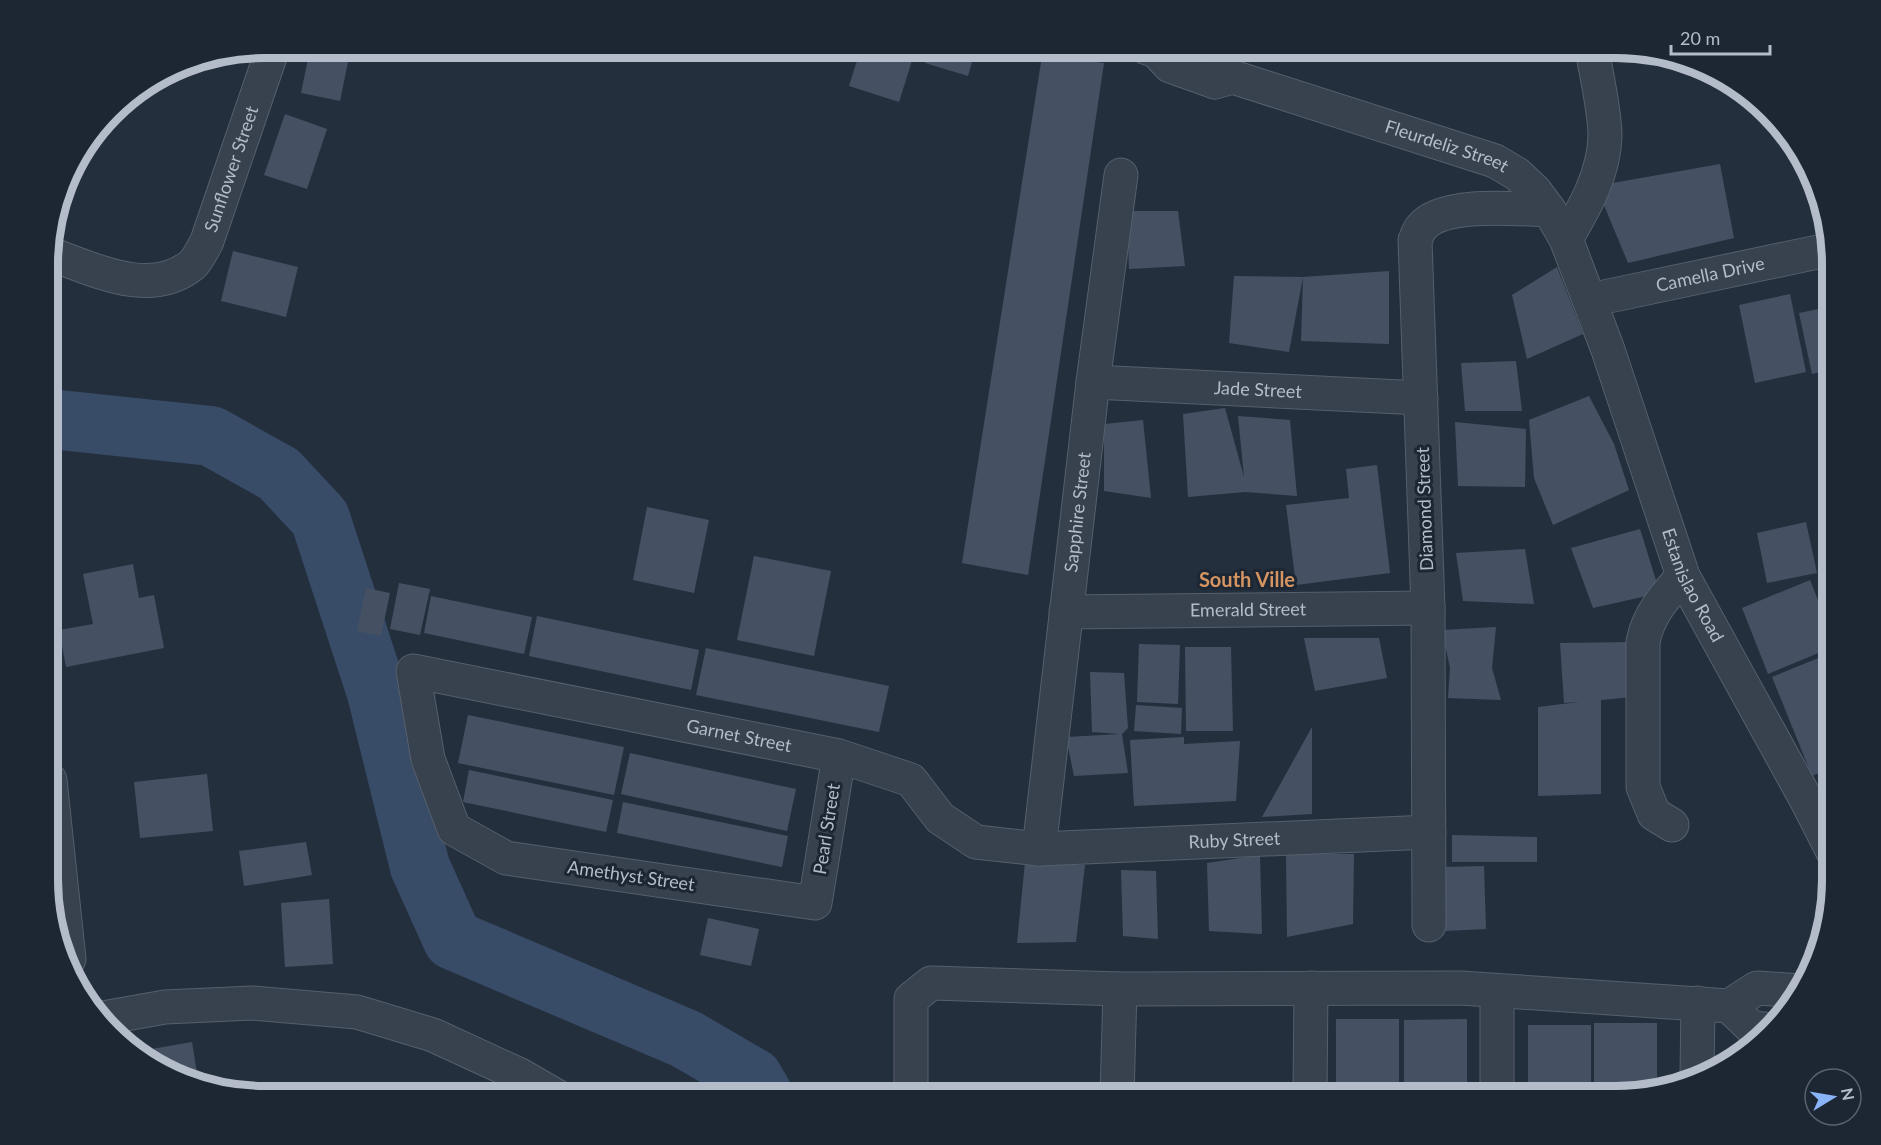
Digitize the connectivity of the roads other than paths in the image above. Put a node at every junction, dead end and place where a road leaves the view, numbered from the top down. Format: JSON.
{"nodes":[{"id":1,"x":1167,"y":58,"type":"edge"},
{"id":2,"x":1594,"y":58,"type":"edge"},
{"id":3,"x":264,"y":59,"type":"edge"},
{"id":4,"x":1223,"y":67,"type":"edge"},
{"id":5,"x":1121,"y":175,"type":"dead end"},
{"id":6,"x":1549,"y":210,"type":"junction"},
{"id":7,"x":1566,"y":239,"type":"junction"},
{"id":8,"x":1822,"y":251,"type":"edge"},
{"id":9,"x":59,"y":257,"type":"edge"},
{"id":10,"x":1590,"y":300,"type":"junction"},
{"id":11,"x":1094,"y":382,"type":"junction"},
{"id":12,"x":1421,"y":398,"type":"junction"},
{"id":13,"x":1683,"y":576,"type":"junction"},
{"id":14,"x":1428,"y":608,"type":"junction"},
{"id":15,"x":1066,"y":612,"type":"junction"},
{"id":16,"x":838,"y":756,"type":"junction"},
{"id":17,"x":1672,"y":825,"type":"dead end"},
{"id":18,"x":454,"y":829,"type":"joint"},
{"id":19,"x":1822,"y":830,"type":"edge"},
{"id":20,"x":1429,"y":832,"type":"junction"},
{"id":21,"x":1039,"y":849,"type":"junction"},
{"id":22,"x":58,"y":855,"type":"edge"},
{"id":23,"x":815,"y":903,"type":"joint"},
{"id":24,"x":1429,"y":925,"type":"dead end"},
{"id":25,"x":67,"y":939,"type":"edge"},
{"id":26,"x":1311,"y":988,"type":"junction"},
{"id":27,"x":1120,"y":989,"type":"junction"},
{"id":28,"x":1497,"y":991,"type":"junction"},
{"id":29,"x":1791,"y":991,"type":"edge"},
{"id":30,"x":1713,"y":1005,"type":"junction"},
{"id":31,"x":111,"y":1017,"type":"edge"},
{"id":32,"x":1758,"y":1029,"type":"edge"},
{"id":33,"x":1699,"y":1069,"type":"edge"},
{"id":34,"x":539,"y":1086,"type":"edge"},
{"id":35,"x":911,"y":1086,"type":"edge"},
{"id":36,"x":1118,"y":1086,"type":"edge"},
{"id":37,"x":1310,"y":1086,"type":"edge"},
{"id":38,"x":1497,"y":1086,"type":"edge"}],
"edges":[{"from":1,"to":4,"type":"street","name":"Fleurdeliz Street"},
{"from":2,"to":7,"type":"street"},
{"from":3,"to":9,"type":"street","name":"Sunflower Street"},
{"from":4,"to":6,"type":"street","name":"Fleurdeliz Street"},
{"from":5,"to":11,"type":"street","name":"Sapphire Street"},
{"from":6,"to":7,"type":"street","name":"Fleurdeliz Street"},
{"from":6,"to":12,"type":"street","name":"Diamond Street"},
{"from":7,"to":10,"type":"street","name":"Fleurdeliz Street"},
{"from":8,"to":10,"type":"street","name":"Camella Drive"},
{"from":10,"to":13,"type":"street","name":"Estanislao Road"},
{"from":11,"to":12,"type":"street","name":"Jade Street"},
{"from":11,"to":15,"type":"street","name":"Sapphire Street"},
{"from":12,"to":14,"type":"street","name":"Diamond Street"},
{"from":13,"to":17,"type":"street"},
{"from":13,"to":19,"type":"street","name":"Estanislao Road"},
{"from":14,"to":15,"type":"street","name":"Emerald Street"},
{"from":14,"to":20,"type":"street","name":"Diamond Street"},
{"from":15,"to":21,"type":"street","name":"Sapphire Street"},
{"from":16,"to":18,"type":"street","name":"Garnet Street"},
{"from":16,"to":21,"type":"street","name":"Garnet Street"},
{"from":16,"to":23,"type":"street","name":"Pearl Street"},
{"from":18,"to":23,"type":"street","name":"Amethyst Street"},
{"from":20,"to":21,"type":"street","name":"Ruby Street"},
{"from":20,"to":24,"type":"street","name":"Diamond Street"},
{"from":22,"to":25,"type":"street"},
{"from":26,"to":27,"type":"street"},
{"from":26,"to":28,"type":"street"},
{"from":26,"to":37,"type":"street"},
{"from":27,"to":35,"type":"street"},
{"from":27,"to":36,"type":"street"},
{"from":28,"to":30,"type":"street"},
{"from":28,"to":38,"type":"street"},
{"from":29,"to":30,"type":"street"},
{"from":30,"to":32,"type":"street"},
{"from":30,"to":33,"type":"street"},
{"from":31,"to":34,"type":"street"}]}
